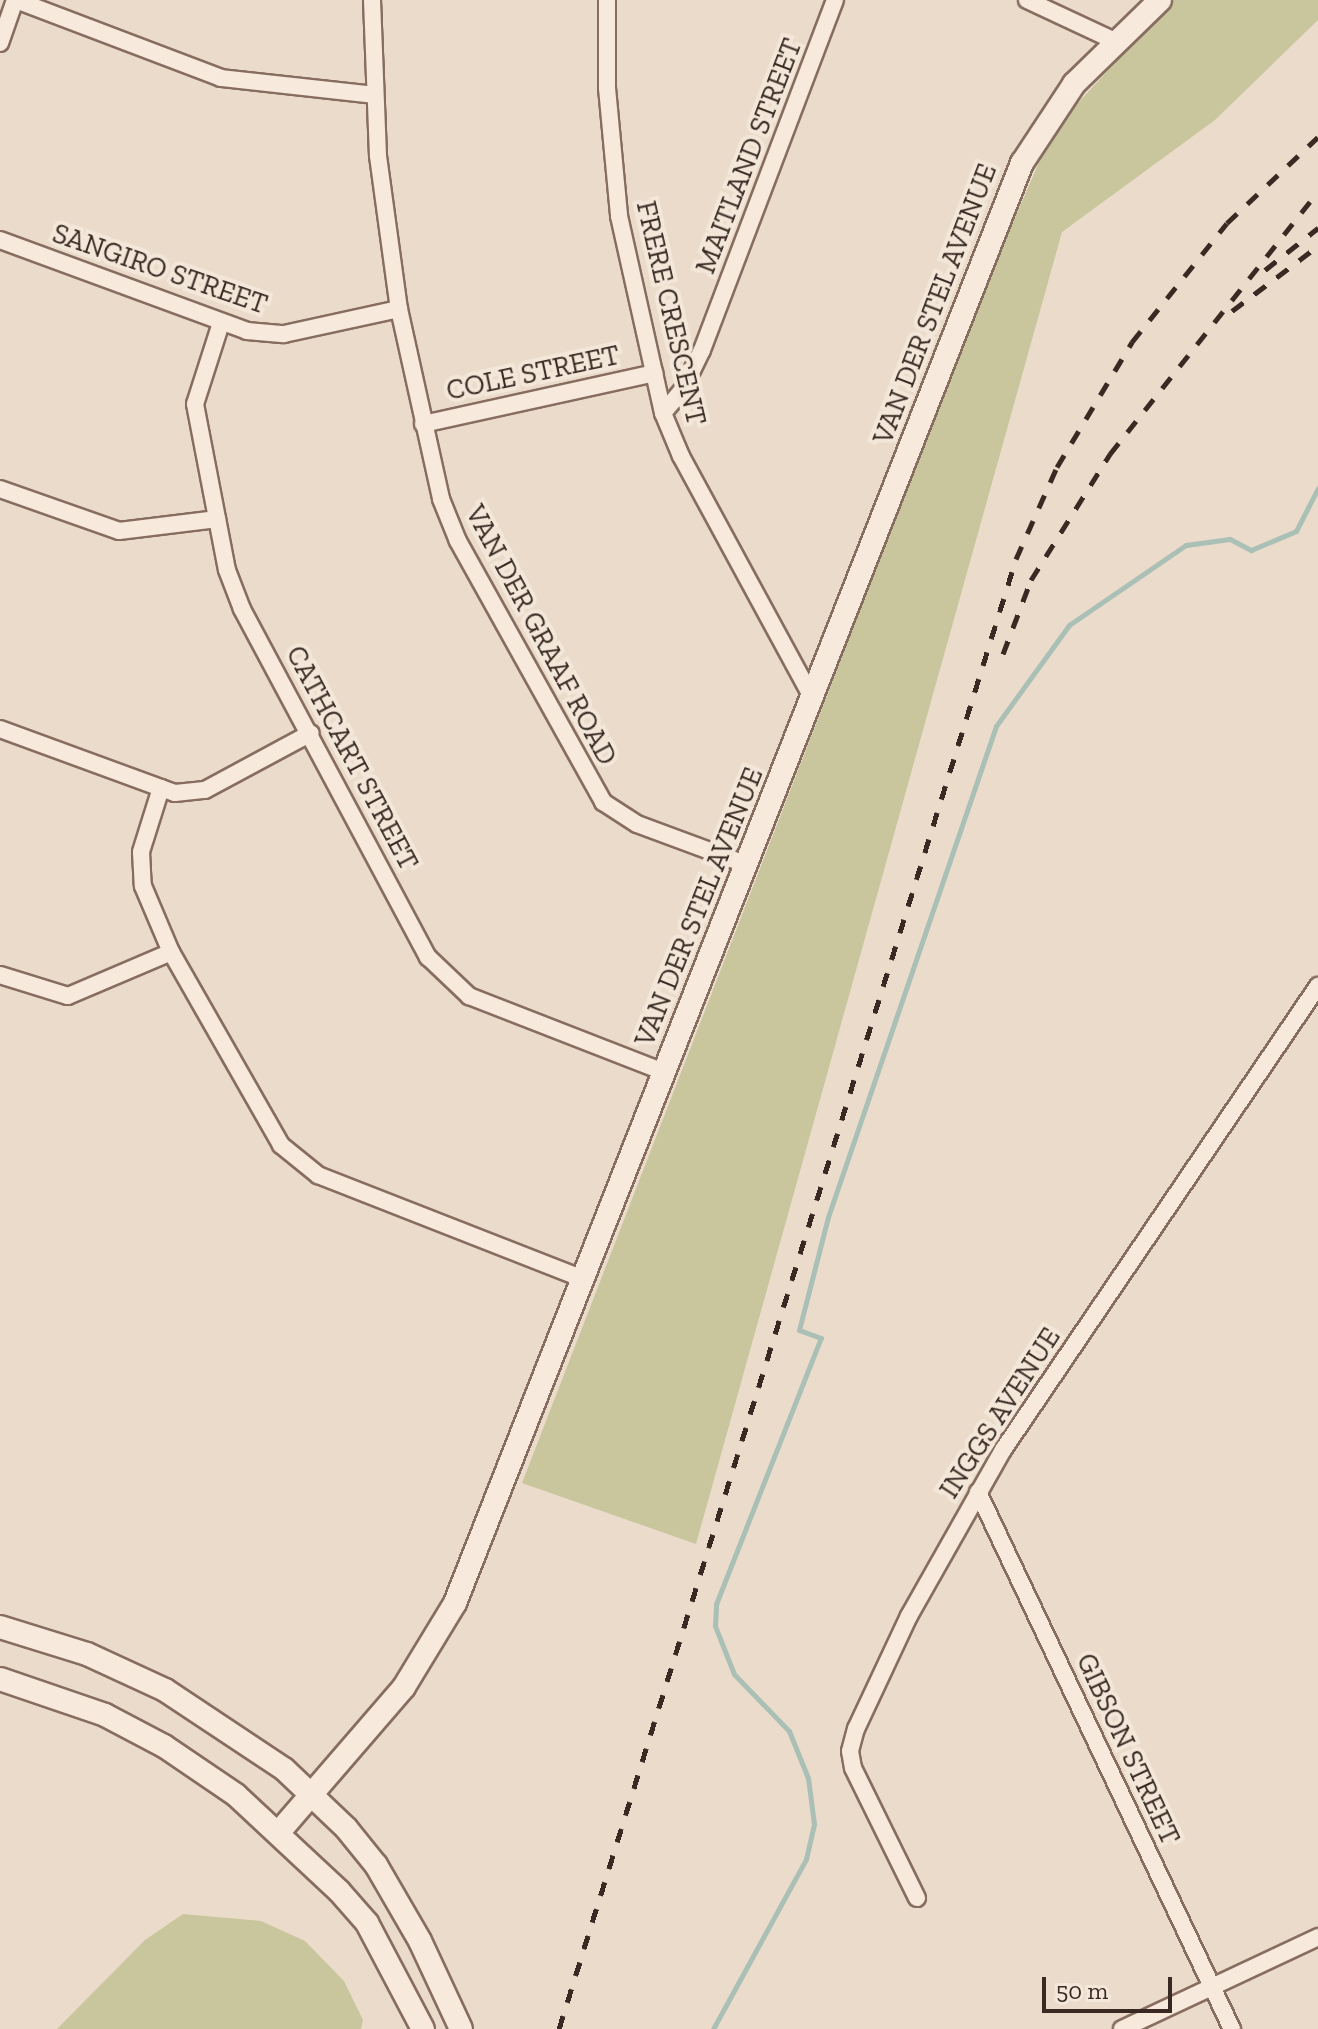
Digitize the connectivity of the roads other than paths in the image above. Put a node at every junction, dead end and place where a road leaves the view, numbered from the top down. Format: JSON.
{"nodes":[{"id":1,"x":15,"y":0,"type":"edge"},
{"id":2,"x":372,"y":0,"type":"edge"},
{"id":3,"x":607,"y":0,"type":"edge"},
{"id":4,"x":835,"y":0,"type":"edge"},
{"id":5,"x":1027,"y":0,"type":"edge"},
{"id":6,"x":1160,"y":0,"type":"edge"},
{"id":7,"x":1117,"y":42,"type":"junction"},
{"id":8,"x":0,"y":43,"type":"edge"},
{"id":9,"x":374,"y":95,"type":"junction"},
{"id":10,"x":0,"y":240,"type":"edge"},
{"id":11,"x":399,"y":309,"type":"junction"},
{"id":12,"x":221,"y":323,"type":"junction"},
{"id":13,"x":654,"y":373,"type":"junction"},
{"id":14,"x":663,"y":413,"type":"junction"},
{"id":15,"x":423,"y":424,"type":"junction"},
{"id":16,"x":0,"y":489,"type":"edge"},
{"id":17,"x":217,"y":519,"type":"junction"},
{"id":18,"x":813,"y":699,"type":"junction"},
{"id":19,"x":0,"y":729,"type":"edge"},
{"id":20,"x":311,"y":733,"type":"junction"},
{"id":21,"x":161,"y":788,"type":"junction"},
{"id":22,"x":748,"y":865,"type":"junction"},
{"id":23,"x":171,"y":952,"type":"junction"},
{"id":24,"x":0,"y":975,"type":"edge"},
{"id":25,"x":1316,"y":995,"type":"edge"},
{"id":26,"x":666,"y":1073,"type":"junction"},
{"id":27,"x":584,"y":1279,"type":"junction"},
{"id":28,"x":978,"y":1492,"type":"junction"},
{"id":29,"x":0,"y":1627,"type":"edge"},
{"id":30,"x":0,"y":1679,"type":"edge"},
{"id":31,"x":313,"y":1795,"type":"junction"},
{"id":32,"x":279,"y":1832,"type":"junction"},
{"id":33,"x":917,"y":1898,"type":"dead end"},
{"id":34,"x":1318,"y":1937,"type":"edge"},
{"id":35,"x":1212,"y":1987,"type":"junction"},
{"id":36,"x":423,"y":2029,"type":"edge"},
{"id":37,"x":461,"y":2029,"type":"edge"},
{"id":38,"x":1122,"y":2029,"type":"edge"},
{"id":39,"x":1232,"y":2029,"type":"edge"}],
"edges":[{"from":1,"to":8,"type":"street"},
{"from":1,"to":9,"type":"street"},
{"from":2,"to":9,"type":"street","name":"VAN DER GRAAF ROAD"},
{"from":3,"to":13,"type":"street","name":"FRERE CRESCENT"},
{"from":4,"to":14,"type":"street","name":"MAITLAND STREET"},
{"from":5,"to":7,"type":"street"},
{"from":6,"to":7,"type":"street","name":"VAN DER STEL AVENUE"},
{"from":7,"to":18,"type":"street","name":"VAN DER STEL AVENUE"},
{"from":9,"to":11,"type":"street","name":"VAN DER GRAAF ROAD"},
{"from":10,"to":12,"type":"street","name":"SANGIRO STREET"},
{"from":11,"to":12,"type":"street","name":"SANGIRO STREET"},
{"from":11,"to":15,"type":"street","name":"VAN DER GRAAF ROAD"},
{"from":12,"to":17,"type":"street","name":"CATHCART STREET"},
{"from":13,"to":14,"type":"street","name":"FRERE CRESCENT"},
{"from":13,"to":15,"type":"street","name":"COLE STREET"},
{"from":14,"to":18,"type":"street","name":"FRERE CRESCENT"},
{"from":15,"to":22,"type":"street","name":"VAN DER GRAAF ROAD"},
{"from":16,"to":17,"type":"street"},
{"from":17,"to":20,"type":"street","name":"CATHCART STREET"},
{"from":18,"to":22,"type":"street","name":"VAN DER STEL AVENUE"},
{"from":19,"to":21,"type":"street"},
{"from":20,"to":21,"type":"street"},
{"from":20,"to":26,"type":"street","name":"CATHCART STREET"},
{"from":21,"to":23,"type":"street"},
{"from":22,"to":26,"type":"street","name":"VAN DER STEL AVENUE"},
{"from":23,"to":24,"type":"street"},
{"from":23,"to":27,"type":"street"},
{"from":25,"to":28,"type":"street","name":"INGGS AVENUE"},
{"from":26,"to":27,"type":"street","name":"VAN DER STEL AVENUE"},
{"from":27,"to":31,"type":"street","name":"VAN DER STEL AVENUE"},
{"from":28,"to":33,"type":"street","name":"INGGS AVENUE"},
{"from":28,"to":35,"type":"street","name":"GIBSON STREET"},
{"from":29,"to":31,"type":"street"},
{"from":30,"to":32,"type":"street"},
{"from":31,"to":32,"type":"street","name":"VAN DER STEL AVENUE"},
{"from":31,"to":37,"type":"street"},
{"from":32,"to":36,"type":"street"},
{"from":34,"to":35,"type":"street"},
{"from":35,"to":38,"type":"street"},
{"from":35,"to":39,"type":"street","name":"GIBSON STREET"}]}
